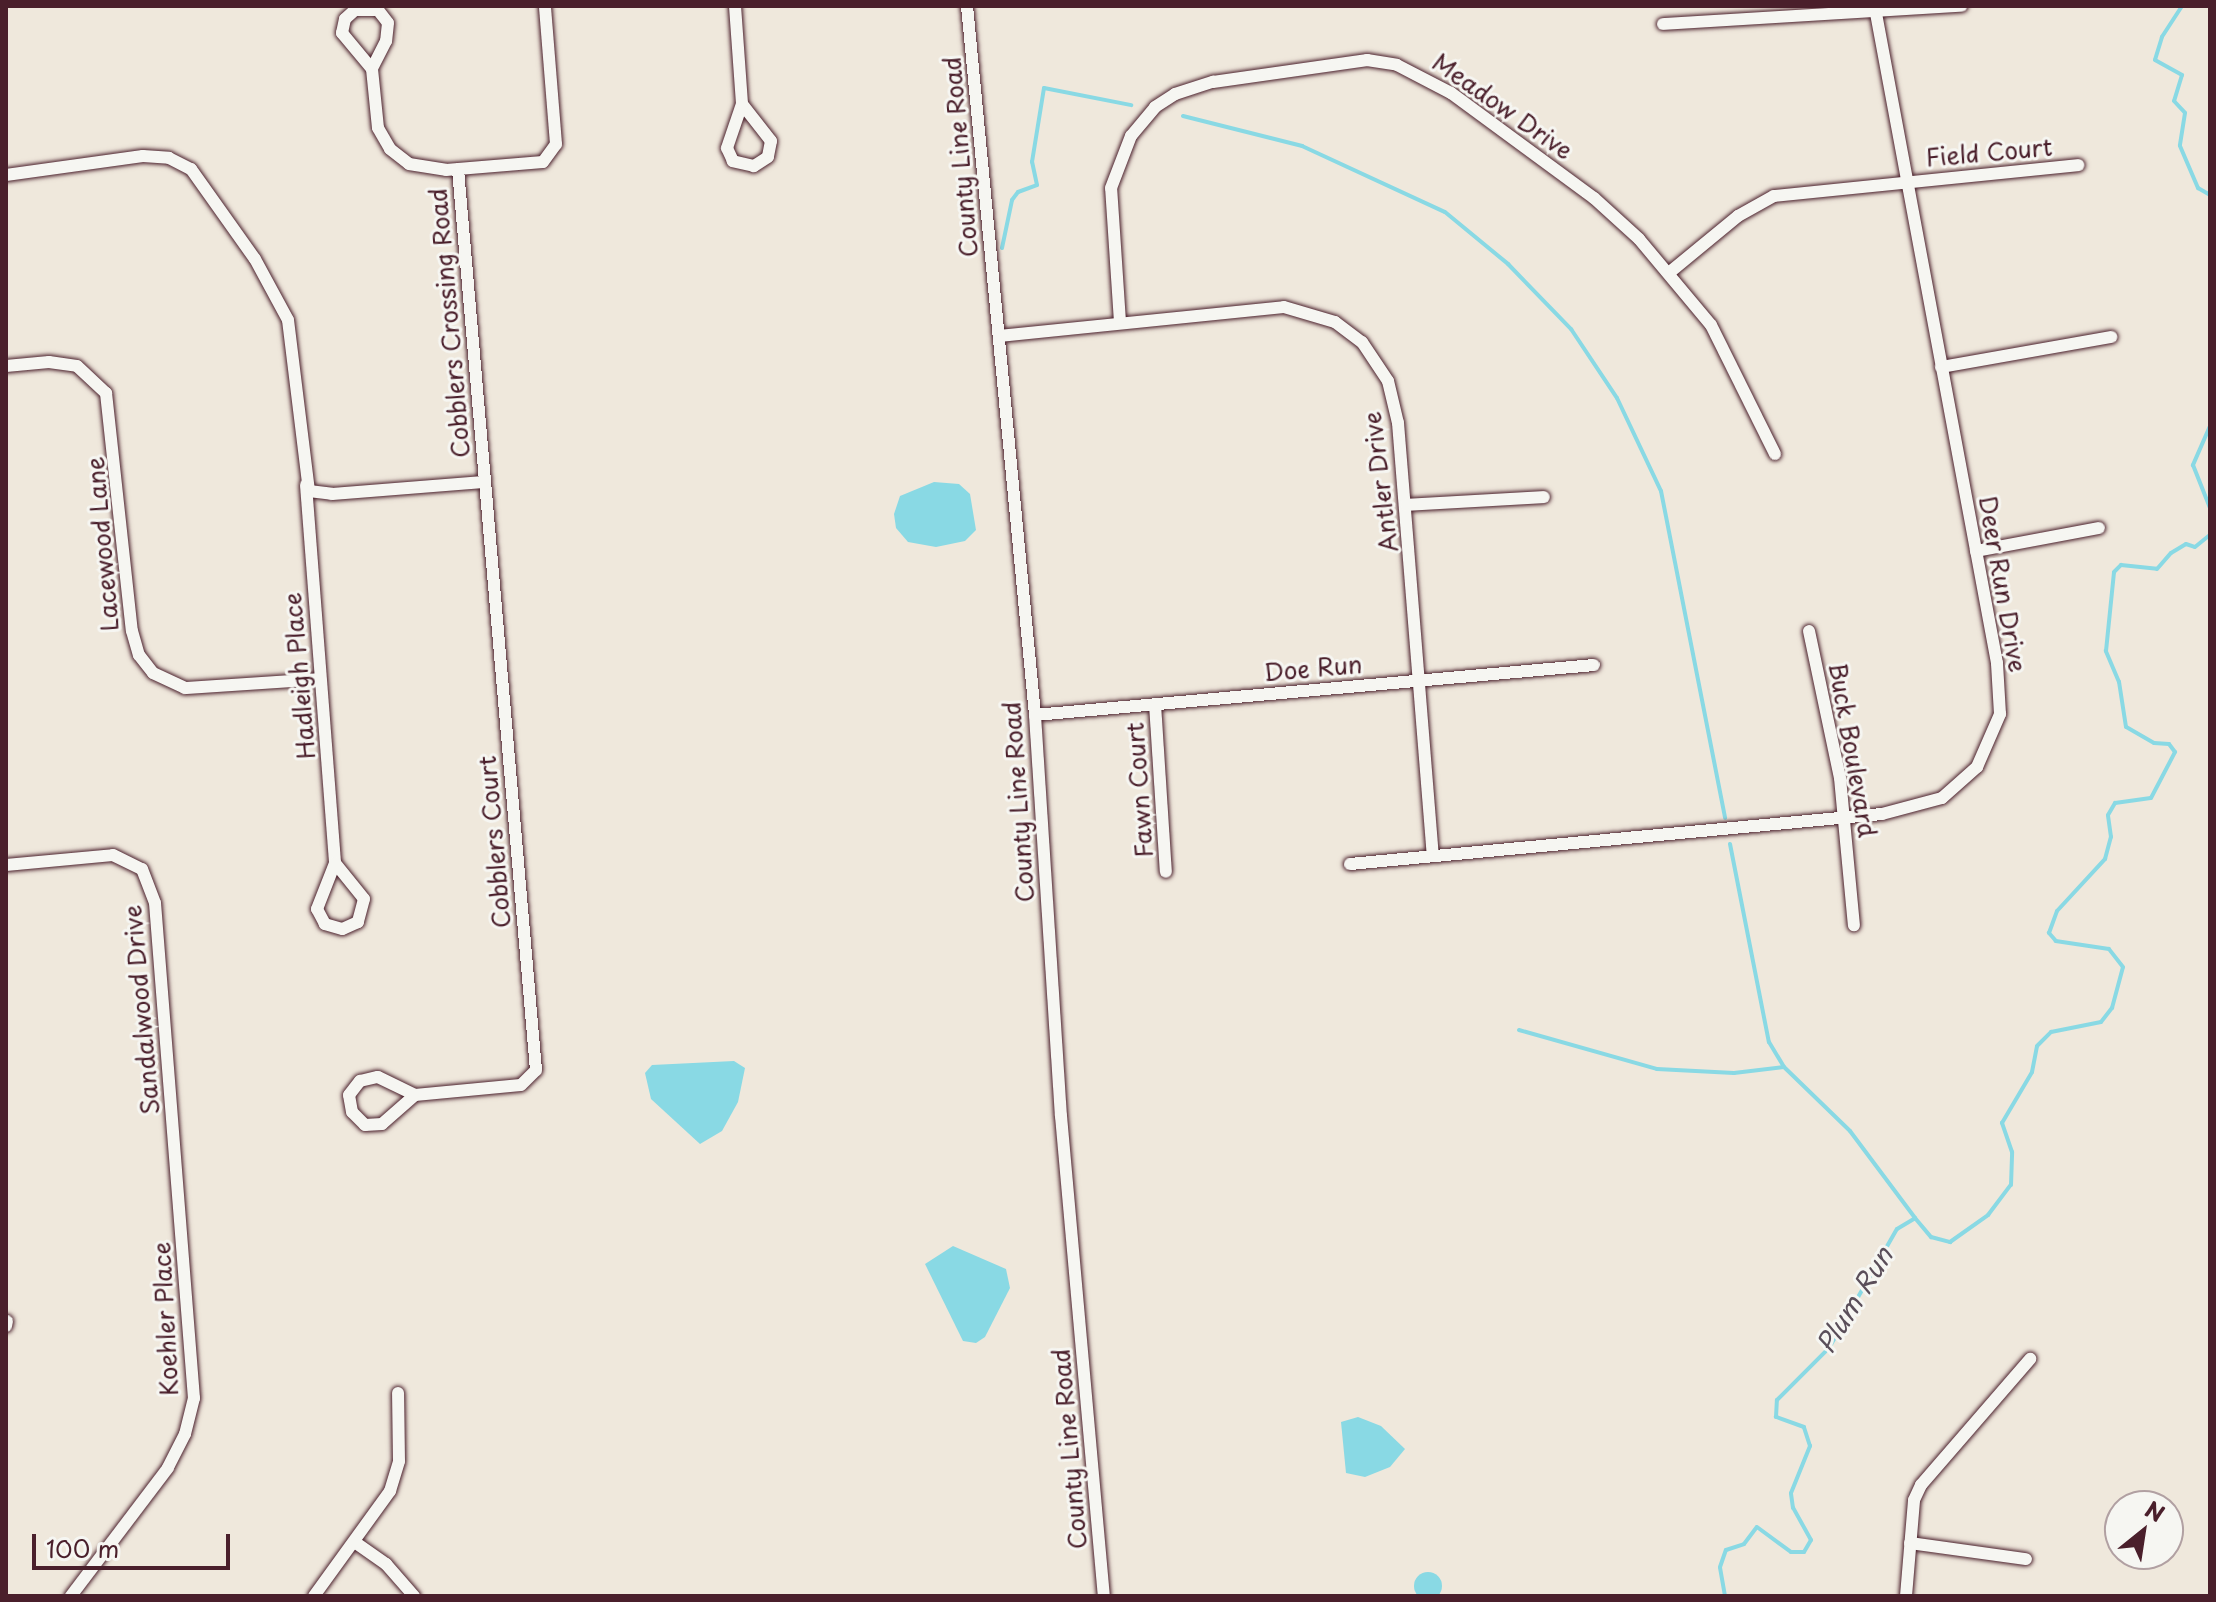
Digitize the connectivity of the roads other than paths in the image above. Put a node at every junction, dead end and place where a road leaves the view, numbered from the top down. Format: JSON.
{"nodes":[{"id":1,"x":545,"y":6,"type":"edge"},
{"id":2,"x":735,"y":6,"type":"edge"},
{"id":3,"x":967,"y":6,"type":"edge"},
{"id":4,"x":1961,"y":6,"type":"edge"},
{"id":5,"x":1875,"y":8,"type":"edge"},
{"id":6,"x":1663,"y":24,"type":"dead end"},
{"id":7,"x":372,"y":69,"type":"junction"},
{"id":8,"x":742,"y":104,"type":"junction"},
{"id":9,"x":2078,"y":165,"type":"dead end"},
{"id":10,"x":458,"y":169,"type":"junction"},
{"id":11,"x":6,"y":175,"type":"edge"},
{"id":12,"x":1905,"y":182,"type":"junction"},
{"id":13,"x":1670,"y":272,"type":"junction"},
{"id":14,"x":1120,"y":322,"type":"junction"},
{"id":15,"x":999,"y":336,"type":"junction"},
{"id":16,"x":2111,"y":337,"type":"dead end"},
{"id":17,"x":6,"y":366,"type":"edge"},
{"id":18,"x":1941,"y":367,"type":"junction"},
{"id":19,"x":1775,"y":454,"type":"dead end"},
{"id":20,"x":484,"y":482,"type":"junction"},
{"id":21,"x":306,"y":485,"type":"junction"},
{"id":22,"x":1544,"y":497,"type":"dead end"},
{"id":23,"x":1406,"y":505,"type":"junction"},
{"id":24,"x":2099,"y":528,"type":"dead end"},
{"id":25,"x":1976,"y":551,"type":"junction"},
{"id":26,"x":1809,"y":631,"type":"dead end"},
{"id":27,"x":1594,"y":665,"type":"dead end"},
{"id":28,"x":320,"y":679,"type":"junction"},
{"id":29,"x":1421,"y":680,"type":"junction"},
{"id":30,"x":1155,"y":704,"type":"junction"},
{"id":31,"x":1035,"y":715,"type":"junction"},
{"id":32,"x":1846,"y":819,"type":"junction"},
{"id":33,"x":1433,"y":854,"type":"junction"},
{"id":34,"x":335,"y":863,"type":"junction"},
{"id":35,"x":1350,"y":864,"type":"dead end"},
{"id":36,"x":6,"y":865,"type":"edge"},
{"id":37,"x":1166,"y":872,"type":"dead end"},
{"id":38,"x":1854,"y":925,"type":"dead end"},
{"id":39,"x":415,"y":1095,"type":"junction"},
{"id":40,"x":174,"y":1145,"type":"joint"},
{"id":41,"x":2030,"y":1359,"type":"dead end"},
{"id":42,"x":398,"y":1393,"type":"dead end"},
{"id":43,"x":356,"y":1543,"type":"junction"},
{"id":44,"x":1910,"y":1543,"type":"junction"},
{"id":45,"x":2026,"y":1559,"type":"dead end"},
{"id":46,"x":71,"y":1596,"type":"edge"},
{"id":47,"x":314,"y":1596,"type":"edge"},
{"id":48,"x":414,"y":1596,"type":"edge"},
{"id":49,"x":1104,"y":1596,"type":"edge"},
{"id":50,"x":1906,"y":1596,"type":"edge"}],
"edges":[{"from":1,"to":10,"type":"street","name":"Cobblers Crossing Road"},
{"from":2,"to":8,"type":"street"},
{"from":3,"to":15,"type":"street","name":"County Line Road"},
{"from":4,"to":5,"type":"street"},
{"from":5,"to":6,"type":"street"},
{"from":5,"to":12,"type":"street","name":"Deer Run Drive"},
{"from":7,"to":7,"type":"street"},
{"from":7,"to":10,"type":"street"},
{"from":8,"to":8,"type":"street"},
{"from":9,"to":12,"type":"street","name":"Field Court"},
{"from":10,"to":20,"type":"street","name":"Cobblers Crossing Road"},
{"from":11,"to":21,"type":"street"},
{"from":12,"to":13,"type":"street","name":"Field Court"},
{"from":12,"to":18,"type":"street","name":"Deer Run Drive"},
{"from":13,"to":14,"type":"street","name":"Meadow Drive"},
{"from":13,"to":19,"type":"street","name":"Meadow Drive"},
{"from":14,"to":15,"type":"street","name":"Antler Drive"},
{"from":14,"to":23,"type":"street","name":"Antler Drive"},
{"from":15,"to":31,"type":"street","name":"County Line Road"},
{"from":16,"to":18,"type":"street"},
{"from":17,"to":28,"type":"street","name":"Lacewood Lane"},
{"from":18,"to":25,"type":"street","name":"Deer Run Drive"},
{"from":20,"to":21,"type":"street","name":"Cobblers Crossing Road"},
{"from":20,"to":39,"type":"street","name":"Cobblers Court"},
{"from":21,"to":28,"type":"street","name":"Hadleigh Place"},
{"from":22,"to":23,"type":"street"},
{"from":23,"to":29,"type":"street","name":"Antler Drive"},
{"from":24,"to":25,"type":"street"},
{"from":25,"to":32,"type":"street","name":"Deer Run Drive"},
{"from":26,"to":32,"type":"street","name":"Buck Boulevard"},
{"from":27,"to":29,"type":"street","name":"Doe Run"},
{"from":28,"to":34,"type":"street","name":"Hadleigh Place"},
{"from":29,"to":30,"type":"street","name":"Doe Run"},
{"from":29,"to":33,"type":"street","name":"Antler Drive"},
{"from":30,"to":31,"type":"street","name":"Doe Run"},
{"from":30,"to":37,"type":"street","name":"Fawn Court"},
{"from":31,"to":49,"type":"street","name":"County Line Road"},
{"from":32,"to":33,"type":"street","name":"Deer Run Drive"},
{"from":32,"to":38,"type":"street","name":"Buck Boulevard"},
{"from":33,"to":35,"type":"street","name":"Deer Run Drive"},
{"from":34,"to":34,"type":"street","name":"Hadleigh Place"},
{"from":36,"to":40,"type":"street","name":"Sandalwood Drive"},
{"from":39,"to":39,"type":"street","name":"Cobblers Court"},
{"from":40,"to":46,"type":"street","name":"Koehler Place"},
{"from":41,"to":44,"type":"street"},
{"from":42,"to":43,"type":"street"},
{"from":43,"to":47,"type":"street"},
{"from":43,"to":48,"type":"street"},
{"from":44,"to":45,"type":"street"},
{"from":44,"to":50,"type":"street"}]}
